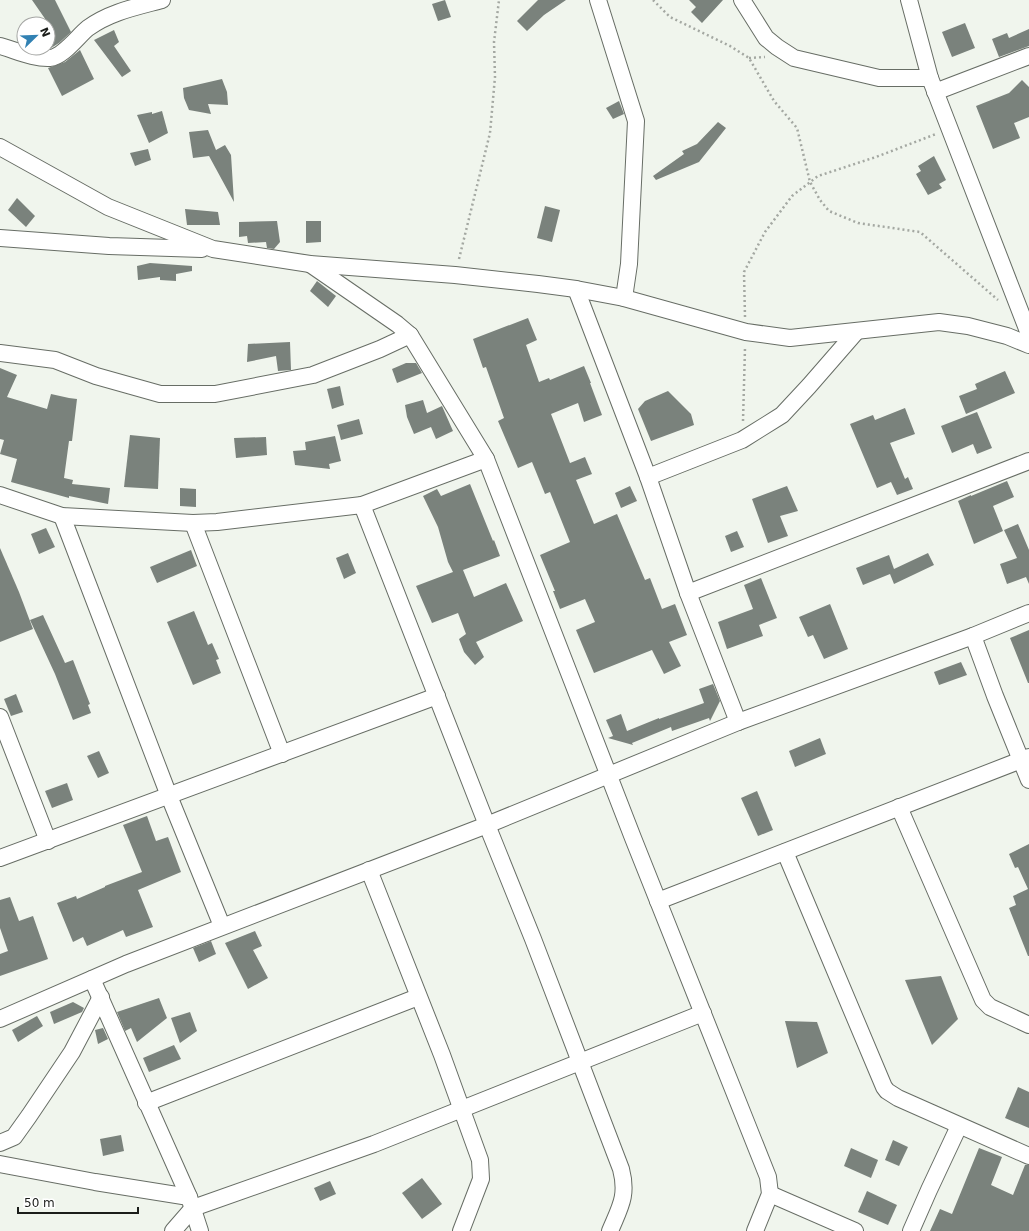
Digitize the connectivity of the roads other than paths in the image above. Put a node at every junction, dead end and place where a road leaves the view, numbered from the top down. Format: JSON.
{"nodes":[{"id":1,"x":162,"y":0,"type":"edge"},
{"id":2,"x":598,"y":0,"type":"edge"},
{"id":3,"x":742,"y":0,"type":"edge"},
{"id":4,"x":909,"y":0,"type":"edge"},
{"id":5,"x":0,"y":46,"type":"edge"},
{"id":6,"x":1029,"y":56,"type":"edge"},
{"id":7,"x":933,"y":85,"type":"junction"},
{"id":8,"x":0,"y":147,"type":"edge"},
{"id":9,"x":0,"y":238,"type":"edge"},
{"id":10,"x":213,"y":249,"type":"junction"},
{"id":11,"x":310,"y":264,"type":"junction"},
{"id":12,"x":576,"y":289,"type":"junction"},
{"id":13,"x":624,"y":298,"type":"junction"},
{"id":14,"x":856,"y":332,"type":"junction"},
{"id":15,"x":1029,"y":334,"type":"edge"},
{"id":16,"x":410,"y":335,"type":"junction"},
{"id":17,"x":1029,"y":346,"type":"edge"},
{"id":18,"x":0,"y":353,"type":"edge"},
{"id":19,"x":486,"y":459,"type":"junction"},
{"id":20,"x":1029,"y":461,"type":"edge"},
{"id":21,"x":648,"y":477,"type":"junction"},
{"id":22,"x":0,"y":495,"type":"edge"},
{"id":23,"x":362,"y":505,"type":"junction"},
{"id":24,"x":62,"y":516,"type":"junction"},
{"id":25,"x":193,"y":523,"type":"junction"},
{"id":26,"x":688,"y":593,"type":"junction"},
{"id":27,"x":1029,"y":613,"type":"edge"},
{"id":28,"x":973,"y":636,"type":"junction"},
{"id":29,"x":437,"y":696,"type":"junction"},
{"id":30,"x":1,"y":720,"type":"edge"},
{"id":31,"x":738,"y":722,"type":"junction"},
{"id":32,"x":282,"y":754,"type":"junction"},
{"id":33,"x":1025,"y":759,"type":"edge"},
{"id":34,"x":608,"y":774,"type":"junction"},
{"id":35,"x":1029,"y":780,"type":"edge"},
{"id":36,"x":169,"y":796,"type":"junction"},
{"id":37,"x":900,"y":807,"type":"junction"},
{"id":38,"x":486,"y":825,"type":"junction"},
{"id":39,"x":48,"y":841,"type":"junction"},
{"id":40,"x":785,"y":852,"type":"junction"},
{"id":41,"x":0,"y":858,"type":"edge"},
{"id":42,"x":369,"y":870,"type":"junction"},
{"id":43,"x":658,"y":901,"type":"junction"},
{"id":44,"x":222,"y":926,"type":"junction"},
{"id":45,"x":92,"y":979,"type":"junction"},
{"id":46,"x":101,"y":997,"type":"junction"},
{"id":47,"x":418,"y":997,"type":"junction"},
{"id":48,"x":702,"y":1013,"type":"junction"},
{"id":49,"x":0,"y":1019,"type":"edge"},
{"id":50,"x":1029,"y":1025,"type":"edge"},
{"id":51,"x":580,"y":1061,"type":"junction"},
{"id":52,"x":146,"y":1103,"type":"junction"},
{"id":53,"x":462,"y":1110,"type":"junction"},
{"id":54,"x":959,"y":1126,"type":"junction"},
{"id":55,"x":0,"y":1143,"type":"edge"},
{"id":56,"x":1029,"y":1156,"type":"edge"},
{"id":57,"x":0,"y":1164,"type":"edge"},
{"id":58,"x":770,"y":1194,"type":"junction"},
{"id":59,"x":191,"y":1203,"type":"junction"},
{"id":60,"x":173,"y":1231,"type":"edge"},
{"id":61,"x":200,"y":1231,"type":"edge"},
{"id":62,"x":461,"y":1231,"type":"edge"},
{"id":63,"x":610,"y":1231,"type":"edge"},
{"id":64,"x":755,"y":1231,"type":"edge"},
{"id":65,"x":855,"y":1231,"type":"edge"},
{"id":66,"x":911,"y":1231,"type":"edge"}],
"edges":[{"from":1,"to":5,"type":"street"},
{"from":2,"to":13,"type":"street"},
{"from":3,"to":7,"type":"street"},
{"from":4,"to":7,"type":"street"},
{"from":6,"to":7,"type":"street"},
{"from":7,"to":15,"type":"street"},
{"from":8,"to":10,"type":"street"},
{"from":9,"to":10,"type":"street"},
{"from":10,"to":11,"type":"street"},
{"from":11,"to":12,"type":"street"},
{"from":11,"to":16,"type":"street"},
{"from":12,"to":13,"type":"street"},
{"from":12,"to":21,"type":"street"},
{"from":13,"to":14,"type":"street"},
{"from":14,"to":17,"type":"street"},
{"from":14,"to":21,"type":"street"},
{"from":16,"to":18,"type":"street"},
{"from":16,"to":19,"type":"street"},
{"from":19,"to":23,"type":"street"},
{"from":19,"to":34,"type":"street"},
{"from":20,"to":26,"type":"street"},
{"from":21,"to":26,"type":"street"},
{"from":22,"to":24,"type":"street"},
{"from":23,"to":25,"type":"street"},
{"from":23,"to":29,"type":"street"},
{"from":24,"to":25,"type":"street"},
{"from":24,"to":36,"type":"street"},
{"from":25,"to":32,"type":"street"},
{"from":26,"to":31,"type":"street"},
{"from":27,"to":28,"type":"street"},
{"from":28,"to":31,"type":"street"},
{"from":28,"to":33,"type":"street"},
{"from":29,"to":32,"type":"street"},
{"from":29,"to":38,"type":"street"},
{"from":30,"to":39,"type":"street"},
{"from":31,"to":34,"type":"street"},
{"from":32,"to":36,"type":"street"},
{"from":33,"to":35,"type":"street"},
{"from":33,"to":37,"type":"street"},
{"from":34,"to":38,"type":"street"},
{"from":34,"to":43,"type":"street"},
{"from":36,"to":39,"type":"street"},
{"from":36,"to":44,"type":"street"},
{"from":37,"to":40,"type":"street"},
{"from":37,"to":50,"type":"street"},
{"from":38,"to":42,"type":"street"},
{"from":38,"to":51,"type":"street"},
{"from":39,"to":41,"type":"street"},
{"from":40,"to":43,"type":"street"},
{"from":40,"to":54,"type":"street"},
{"from":42,"to":44,"type":"street"},
{"from":42,"to":47,"type":"street"},
{"from":43,"to":48,"type":"street"},
{"from":44,"to":45,"type":"street"},
{"from":45,"to":46,"type":"street"},
{"from":45,"to":49,"type":"street"},
{"from":46,"to":52,"type":"street"},
{"from":46,"to":55,"type":"street"},
{"from":47,"to":52,"type":"street"},
{"from":47,"to":53,"type":"street"},
{"from":48,"to":51,"type":"street"},
{"from":48,"to":58,"type":"street"},
{"from":51,"to":53,"type":"street"},
{"from":51,"to":63,"type":"street"},
{"from":52,"to":59,"type":"street"},
{"from":53,"to":59,"type":"street"},
{"from":53,"to":62,"type":"street"},
{"from":54,"to":56,"type":"street"},
{"from":54,"to":66,"type":"street"},
{"from":57,"to":59,"type":"street"},
{"from":58,"to":64,"type":"street"},
{"from":58,"to":65,"type":"street"},
{"from":59,"to":60,"type":"street"},
{"from":59,"to":61,"type":"street"}]}
